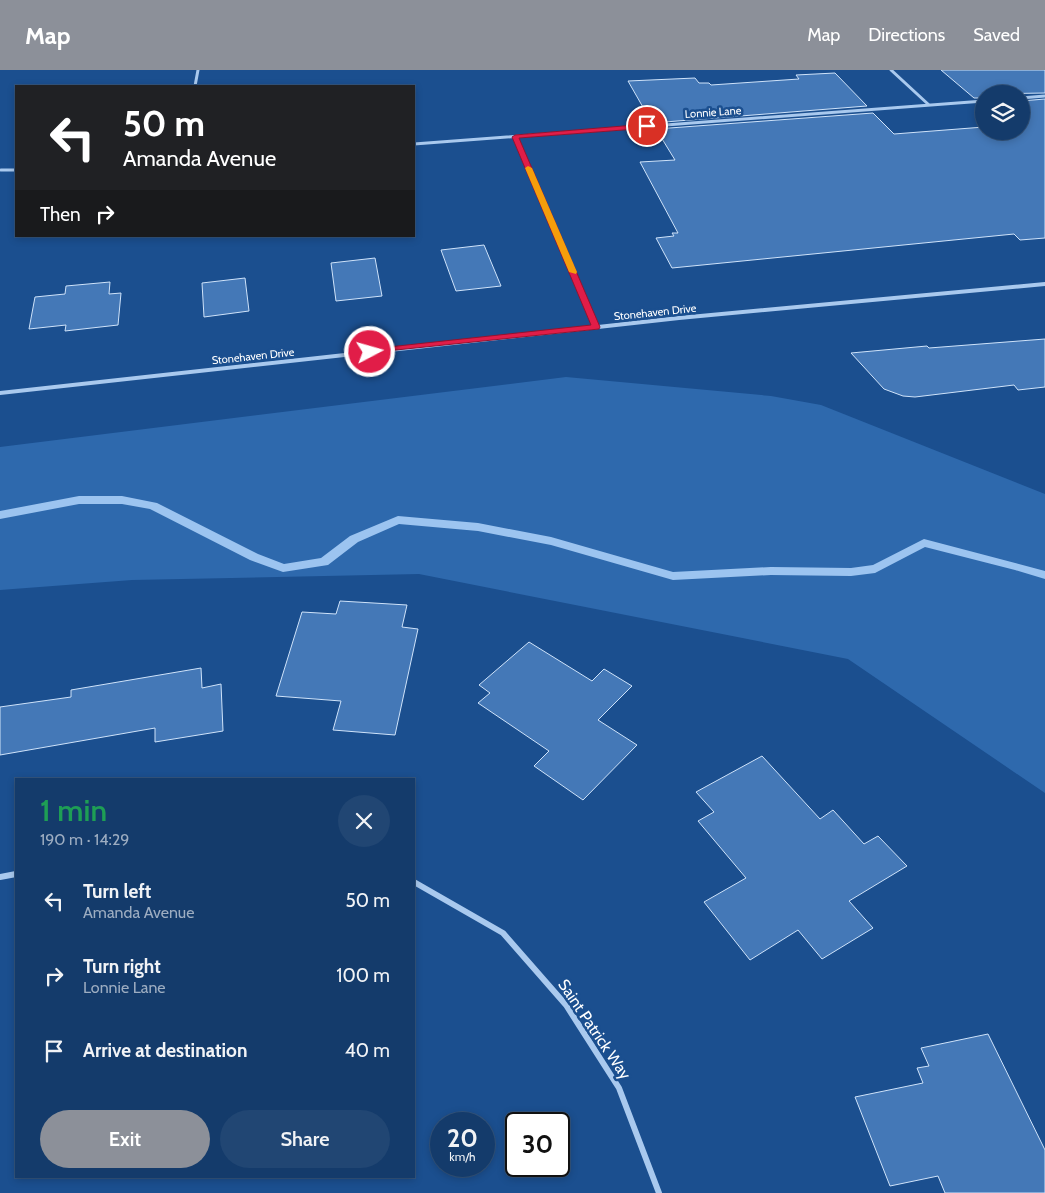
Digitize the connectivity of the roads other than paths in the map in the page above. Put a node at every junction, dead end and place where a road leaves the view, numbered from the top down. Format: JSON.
{"nodes":[{"id":1,"x":198,"y":70,"type":"edge"},
{"id":2,"x":891,"y":70,"type":"edge"},
{"id":3,"x":195,"y":85,"type":"edge"},
{"id":4,"x":1045,"y":96,"type":"edge"},
{"id":5,"x":1030,"y":97,"type":"edge"},
{"id":6,"x":975,"y":102,"type":"edge"},
{"id":7,"x":929,"y":105,"type":"junction"},
{"id":8,"x":515,"y":137,"type":"junction"},
{"id":9,"x":415,"y":144,"type":"edge"},
{"id":10,"x":1,"y":170,"type":"edge"},
{"id":11,"x":15,"y":170,"type":"edge"},
{"id":12,"x":1045,"y":284,"type":"edge"},
{"id":13,"x":596,"y":327,"type":"junction"},
{"id":14,"x":0,"y":393,"type":"edge"},
{"id":15,"x":15,"y":874,"type":"edge"},
{"id":16,"x":0,"y":877,"type":"edge"},
{"id":17,"x":415,"y":883,"type":"edge"},
{"id":18,"x":659,"y":1193,"type":"edge"}],
"edges":[{"from":1,"to":3,"type":"street"},
{"from":2,"to":7,"type":"street"},
{"from":4,"to":5,"type":"street"},
{"from":6,"to":7,"type":"street","name":"Lonnie Lane"},
{"from":7,"to":8,"type":"street","name":"Lonnie Lane"},
{"from":8,"to":9,"type":"street","name":"Lonnie Lane"},
{"from":8,"to":13,"type":"street"},
{"from":10,"to":11,"type":"street"},
{"from":12,"to":13,"type":"street","name":"Stonehaven Drive"},
{"from":13,"to":14,"type":"street","name":"Stonehaven Drive"},
{"from":15,"to":16,"type":"street"},
{"from":17,"to":18,"type":"street","name":"Saint Patrick Way"}]}
